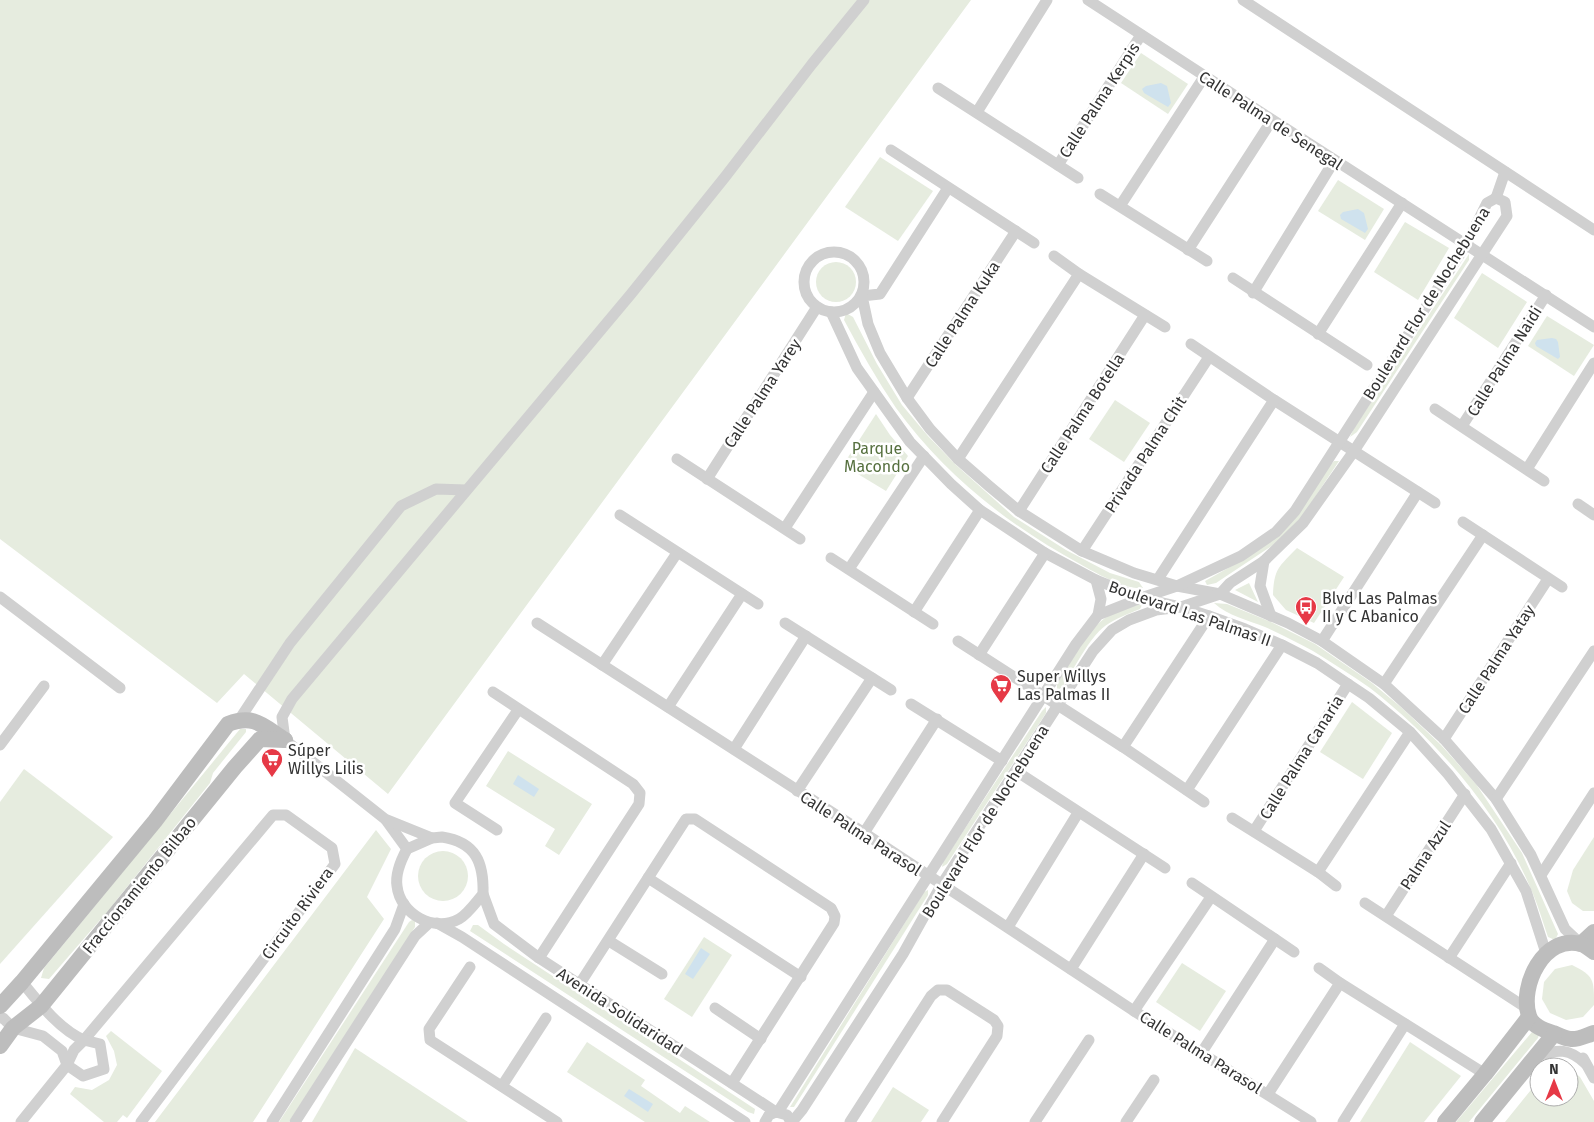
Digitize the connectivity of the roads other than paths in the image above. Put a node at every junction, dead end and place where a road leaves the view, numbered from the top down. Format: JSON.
{"nodes":[{"id":1,"x":864,"y":0,"type":"edge"},
{"id":2,"x":1047,"y":0,"type":"edge"},
{"id":3,"x":1088,"y":0,"type":"edge"},
{"id":4,"x":1243,"y":0,"type":"edge"},
{"id":5,"x":1141,"y":35,"type":"junction"},
{"id":6,"x":1204,"y":77,"type":"junction"},
{"id":7,"x":938,"y":88,"type":"dead end"},
{"id":8,"x":977,"y":112,"type":"junction"},
{"id":9,"x":1272,"y":120,"type":"junction"},
{"id":10,"x":891,"y":150,"type":"dead end"},
{"id":11,"x":1334,"y":161,"type":"junction"},
{"id":12,"x":1058,"y":165,"type":"junction"},
{"id":13,"x":1505,"y":172,"type":"junction"},
{"id":14,"x":1078,"y":178,"type":"dead end"},
{"id":15,"x":948,"y":188,"type":"junction"},
{"id":16,"x":1100,"y":194,"type":"dead end"},
{"id":17,"x":1496,"y":198,"type":"junction"},
{"id":18,"x":1402,"y":203,"type":"junction"},
{"id":19,"x":1120,"y":206,"type":"junction"},
{"id":20,"x":1016,"y":230,"type":"junction"},
{"id":21,"x":1594,"y":230,"type":"edge"},
{"id":22,"x":1034,"y":243,"type":"dead end"},
{"id":23,"x":1467,"y":243,"type":"junction"},
{"id":24,"x":1188,"y":250,"type":"junction"},
{"id":25,"x":1481,"y":253,"type":"junction"},
{"id":26,"x":1054,"y":256,"type":"dead end"},
{"id":27,"x":1207,"y":261,"type":"dead end"},
{"id":28,"x":1079,"y":274,"type":"junction"},
{"id":29,"x":1233,"y":278,"type":"dead end"},
{"id":30,"x":1253,"y":292,"type":"junction"},
{"id":31,"x":1546,"y":295,"type":"junction"},
{"id":32,"x":862,"y":296,"type":"junction"},
{"id":33,"x":816,"y":308,"type":"junction"},
{"id":34,"x":831,"y":312,"type":"junction"},
{"id":35,"x":1145,"y":315,"type":"junction"},
{"id":36,"x":1165,"y":326,"type":"dead end"},
{"id":37,"x":1594,"y":327,"type":"edge"},
{"id":38,"x":1318,"y":334,"type":"junction"},
{"id":39,"x":1191,"y":344,"type":"dead end"},
{"id":40,"x":1208,"y":357,"type":"junction"},
{"id":41,"x":1594,"y":363,"type":"edge"},
{"id":42,"x":1367,"y":365,"type":"dead end"},
{"id":43,"x":874,"y":392,"type":"junction"},
{"id":44,"x":908,"y":398,"type":"junction"},
{"id":45,"x":1274,"y":400,"type":"junction"},
{"id":46,"x":1435,"y":409,"type":"dead end"},
{"id":47,"x":1462,"y":426,"type":"junction"},
{"id":48,"x":1339,"y":441,"type":"junction"},
{"id":49,"x":1354,"y":451,"type":"junction"},
{"id":50,"x":924,"y":456,"type":"junction"},
{"id":51,"x":678,"y":459,"type":"dead end"},
{"id":52,"x":958,"y":459,"type":"junction"},
{"id":53,"x":1526,"y":469,"type":"junction"},
{"id":54,"x":707,"y":479,"type":"junction"},
{"id":55,"x":1544,"y":481,"type":"dead end"},
{"id":56,"x":466,"y":490,"type":"junction"},
{"id":57,"x":1418,"y":492,"type":"junction"},
{"id":58,"x":1435,"y":503,"type":"dead end"},
{"id":59,"x":1578,"y":504,"type":"dead end"},
{"id":60,"x":980,"y":510,"type":"junction"},
{"id":61,"x":1019,"y":511,"type":"junction"},
{"id":62,"x":620,"y":515,"type":"dead end"},
{"id":63,"x":1594,"y":515,"type":"edge"},
{"id":64,"x":1463,"y":522,"type":"dead end"},
{"id":65,"x":784,"y":528,"type":"junction"},
{"id":66,"x":1483,"y":536,"type":"junction"},
{"id":67,"x":800,"y":538,"type":"dead end"},
{"id":68,"x":1082,"y":551,"type":"junction"},
{"id":69,"x":677,"y":554,"type":"junction"},
{"id":70,"x":1045,"y":554,"type":"junction"},
{"id":71,"x":831,"y":558,"type":"dead end"},
{"id":72,"x":1264,"y":561,"type":"junction"},
{"id":73,"x":849,"y":569,"type":"junction"},
{"id":74,"x":1548,"y":579,"type":"junction"},
{"id":75,"x":1096,"y":580,"type":"junction"},
{"id":76,"x":1158,"y":580,"type":"junction"},
{"id":77,"x":1177,"y":586,"type":"junction"},
{"id":78,"x":1562,"y":587,"type":"dead end"},
{"id":79,"x":742,"y":594,"type":"junction"},
{"id":80,"x":1220,"y":594,"type":"junction"},
{"id":81,"x":0,"y":597,"type":"edge"},
{"id":82,"x":1141,"y":598,"type":"junction"},
{"id":83,"x":758,"y":604,"type":"dead end"},
{"id":84,"x":1181,"y":607,"type":"junction"},
{"id":85,"x":914,"y":612,"type":"junction"},
{"id":86,"x":1098,"y":615,"type":"junction"},
{"id":87,"x":1209,"y":616,"type":"junction"},
{"id":88,"x":1270,"y":616,"type":"junction"},
{"id":89,"x":537,"y":623,"type":"dead end"},
{"id":90,"x":785,"y":623,"type":"dead end"},
{"id":91,"x":933,"y":624,"type":"dead end"},
{"id":92,"x":806,"y":636,"type":"junction"},
{"id":93,"x":958,"y":641,"type":"dead end"},
{"id":94,"x":1322,"y":641,"type":"junction"},
{"id":95,"x":1282,"y":645,"type":"junction"},
{"id":96,"x":1594,"y":651,"type":"edge"},
{"id":97,"x":979,"y":655,"type":"junction"},
{"id":98,"x":602,"y":666,"type":"junction"},
{"id":99,"x":872,"y":678,"type":"junction"},
{"id":100,"x":1348,"y":684,"type":"junction"},
{"id":101,"x":1384,"y":684,"type":"junction"},
{"id":102,"x":44,"y":686,"type":"dead end"},
{"id":103,"x":120,"y":688,"type":"dead end"},
{"id":104,"x":891,"y":690,"type":"dead end"},
{"id":105,"x":492,"y":692,"type":"dead end"},
{"id":106,"x":1042,"y":695,"type":"junction"},
{"id":107,"x":911,"y":704,"type":"dead end"},
{"id":108,"x":1058,"y":705,"type":"junction"},
{"id":109,"x":668,"y":707,"type":"junction"},
{"id":110,"x":518,"y":710,"type":"junction"},
{"id":111,"x":240,"y":720,"type":"junction"},
{"id":112,"x":937,"y":720,"type":"junction"},
{"id":113,"x":1410,"y":732,"type":"junction"},
{"id":114,"x":1444,"y":739,"type":"junction"},
{"id":115,"x":285,"y":740,"type":"junction"},
{"id":116,"x":0,"y":744,"type":"edge"},
{"id":117,"x":1123,"y":747,"type":"junction"},
{"id":118,"x":734,"y":749,"type":"junction"},
{"id":119,"x":1002,"y":761,"type":"junction"},
{"id":120,"x":1016,"y":772,"type":"junction"},
{"id":121,"x":1187,"y":790,"type":"junction"},
{"id":122,"x":797,"y":791,"type":"junction"},
{"id":123,"x":1594,"y":793,"type":"edge"},
{"id":124,"x":1465,"y":794,"type":"junction"},
{"id":125,"x":1496,"y":799,"type":"junction"},
{"id":126,"x":1204,"y":802,"type":"dead end"},
{"id":127,"x":1078,"y":813,"type":"junction"},
{"id":128,"x":385,"y":818,"type":"junction"},
{"id":129,"x":1232,"y":818,"type":"dead end"},
{"id":130,"x":497,"y":830,"type":"dead end"},
{"id":131,"x":1254,"y":831,"type":"junction"},
{"id":132,"x":864,"y":833,"type":"junction"},
{"id":133,"x":432,"y":838,"type":"junction"},
{"id":134,"x":407,"y":849,"type":"junction"},
{"id":135,"x":1144,"y":854,"type":"junction"},
{"id":136,"x":1511,"y":863,"type":"junction"},
{"id":137,"x":1165,"y":868,"type":"dead end"},
{"id":138,"x":1318,"y":872,"type":"junction"},
{"id":139,"x":1541,"y":875,"type":"junction"},
{"id":140,"x":927,"y":876,"type":"junction"},
{"id":141,"x":648,"y":878,"type":"junction"},
{"id":142,"x":1192,"y":883,"type":"dead end"},
{"id":143,"x":942,"y":884,"type":"junction"},
{"id":144,"x":1336,"y":886,"type":"dead end"},
{"id":145,"x":483,"y":894,"type":"junction"},
{"id":146,"x":1211,"y":897,"type":"junction"},
{"id":147,"x":1365,"y":903,"type":"dead end"},
{"id":148,"x":404,"y":904,"type":"junction"},
{"id":149,"x":1386,"y":916,"type":"junction"},
{"id":150,"x":433,"y":923,"type":"junction"},
{"id":151,"x":1008,"y":927,"type":"junction"},
{"id":152,"x":1594,"y":932,"type":"edge"},
{"id":153,"x":1275,"y":939,"type":"junction"},
{"id":154,"x":609,"y":941,"type":"junction"},
{"id":155,"x":1588,"y":948,"type":"edge"},
{"id":156,"x":1294,"y":952,"type":"dead end"},
{"id":157,"x":1546,"y":953,"type":"junction"},
{"id":158,"x":539,"y":958,"type":"junction"},
{"id":159,"x":1449,"y":958,"type":"junction"},
{"id":160,"x":470,"y":967,"type":"dead end"},
{"id":161,"x":1071,"y":968,"type":"junction"},
{"id":162,"x":1319,"y":968,"type":"dead end"},
{"id":163,"x":662,"y":974,"type":"dead end"},
{"id":164,"x":801,"y":977,"type":"junction"},
{"id":165,"x":22,"y":982,"type":"junction"},
{"id":166,"x":1340,"y":983,"type":"junction"},
{"id":167,"x":579,"y":985,"type":"junction"},
{"id":168,"x":0,"y":1006,"type":"edge"},
{"id":169,"x":41,"y":1006,"type":"junction"},
{"id":170,"x":715,"y":1008,"type":"dead end"},
{"id":171,"x":1134,"y":1011,"type":"junction"},
{"id":172,"x":1528,"y":1013,"type":"junction"},
{"id":173,"x":546,"y":1018,"type":"dead end"},
{"id":174,"x":7,"y":1023,"type":"edge"},
{"id":175,"x":1405,"y":1024,"type":"junction"},
{"id":176,"x":1594,"y":1033,"type":"edge"},
{"id":177,"x":1554,"y":1034,"type":"junction"},
{"id":178,"x":761,"y":1039,"type":"junction"},
{"id":179,"x":1571,"y":1039,"type":"junction"},
{"id":180,"x":84,"y":1040,"type":"junction"},
{"id":181,"x":1089,"y":1040,"type":"dead end"},
{"id":182,"x":0,"y":1046,"type":"edge"},
{"id":183,"x":1202,"y":1052,"type":"junction"},
{"id":184,"x":1535,"y":1057,"type":"joint"},
{"id":185,"x":1578,"y":1057,"type":"edge"},
{"id":186,"x":1579,"y":1058,"type":"edge"},
{"id":187,"x":1529,"y":1064,"type":"edge"},
{"id":188,"x":1586,"y":1064,"type":"junction"},
{"id":189,"x":67,"y":1065,"type":"junction"},
{"id":190,"x":1485,"y":1074,"type":"junction"},
{"id":191,"x":1594,"y":1078,"type":"edge"},
{"id":192,"x":1154,"y":1080,"type":"dead end"},
{"id":193,"x":732,"y":1083,"type":"junction"},
{"id":194,"x":502,"y":1086,"type":"junction"},
{"id":195,"x":1268,"y":1094,"type":"junction"},
{"id":196,"x":777,"y":1112,"type":"junction"},
{"id":197,"x":20,"y":1122,"type":"edge"},
{"id":198,"x":141,"y":1122,"type":"edge"},
{"id":199,"x":272,"y":1122,"type":"edge"},
{"id":200,"x":295,"y":1122,"type":"edge"},
{"id":201,"x":557,"y":1122,"type":"edge"},
{"id":202,"x":745,"y":1122,"type":"edge"},
{"id":203,"x":765,"y":1122,"type":"edge"},
{"id":204,"x":792,"y":1122,"type":"edge"},
{"id":205,"x":850,"y":1122,"type":"edge"},
{"id":206,"x":942,"y":1122,"type":"edge"},
{"id":207,"x":1036,"y":1122,"type":"edge"},
{"id":208,"x":1126,"y":1122,"type":"edge"},
{"id":209,"x":1311,"y":1122,"type":"edge"},
{"id":210,"x":1343,"y":1122,"type":"edge"},
{"id":211,"x":1445,"y":1122,"type":"edge"},
{"id":212,"x":1482,"y":1122,"type":"edge"}],
"edges":[{"from":1,"to":56,"type":"street"},
{"from":2,"to":8,"type":"street"},
{"from":3,"to":5,"type":"street","name":"Calle Palma de Senegal"},
{"from":4,"to":13,"type":"street"},
{"from":5,"to":6,"type":"street","name":"Calle Palma de Senegal"},
{"from":5,"to":12,"type":"street","name":"Calle Palma Kerpis"},
{"from":6,"to":9,"type":"street","name":"Calle Palma de Senegal"},
{"from":6,"to":19,"type":"street"},
{"from":7,"to":8,"type":"street","name":"Calle Palma Kerpis"},
{"from":8,"to":12,"type":"street","name":"Calle Palma Kerpis"},
{"from":9,"to":11,"type":"street","name":"Calle Palma de Senegal"},
{"from":9,"to":24,"type":"street"},
{"from":10,"to":15,"type":"street"},
{"from":11,"to":18,"type":"street","name":"Calle Palma de Senegal"},
{"from":11,"to":30,"type":"street"},
{"from":12,"to":14,"type":"street","name":"Calle Palma Kerpis"},
{"from":13,"to":17,"type":"street"},
{"from":13,"to":21,"type":"street"},
{"from":15,"to":20,"type":"street"},
{"from":15,"to":32,"type":"street"},
{"from":16,"to":19,"type":"street"},
{"from":17,"to":23,"type":"street","name":"Boulevard Flor de Nochebuena"},
{"from":17,"to":25,"type":"street","name":"Boulevard Flor de Nochebuena"},
{"from":18,"to":23,"type":"street","name":"Calle Palma de Senegal"},
{"from":18,"to":38,"type":"street"},
{"from":19,"to":24,"type":"street"},
{"from":20,"to":22,"type":"street"},
{"from":20,"to":44,"type":"street","name":"Calle Palma Kuka"},
{"from":23,"to":25,"type":"street","name":"Calle Palma Naidi"},
{"from":23,"to":48,"type":"street","name":"Boulevard Flor de Nochebuena"},
{"from":24,"to":27,"type":"street"},
{"from":25,"to":31,"type":"street","name":"Calle Palma Naidi"},
{"from":25,"to":49,"type":"street","name":"Boulevard Flor de Nochebuena"},
{"from":26,"to":28,"type":"street"},
{"from":28,"to":35,"type":"street"},
{"from":28,"to":52,"type":"street"},
{"from":29,"to":30,"type":"street"},
{"from":30,"to":38,"type":"street"},
{"from":31,"to":37,"type":"street","name":"Calle Palma Naidi"},
{"from":31,"to":47,"type":"street","name":"Calle Palma Naidi"},
{"from":32,"to":33,"type":"street"},
{"from":32,"to":34,"type":"street"},
{"from":32,"to":44,"type":"street","name":"Boulevard Las Palmas II"},
{"from":33,"to":34,"type":"street"},
{"from":33,"to":54,"type":"street","name":"Calle Palma Yarey"},
{"from":34,"to":43,"type":"street","name":"Boulevard Las Palmas II"},
{"from":35,"to":36,"type":"street"},
{"from":35,"to":61,"type":"street","name":"Calle Palma Botella"},
{"from":38,"to":42,"type":"street"},
{"from":39,"to":40,"type":"street"},
{"from":40,"to":45,"type":"street"},
{"from":40,"to":68,"type":"street","name":"Privada Palma Chit"},
{"from":41,"to":53,"type":"street"},
{"from":43,"to":50,"type":"street","name":"Boulevard Las Palmas II"},
{"from":43,"to":65,"type":"street"},
{"from":44,"to":52,"type":"street","name":"Boulevard Las Palmas II"},
{"from":45,"to":48,"type":"street"},
{"from":45,"to":76,"type":"street"},
{"from":46,"to":47,"type":"street","name":"Calle Palma Naidi"},
{"from":47,"to":53,"type":"street","name":"Calle Palma Naidi"},
{"from":48,"to":49,"type":"street"},
{"from":48,"to":77,"type":"street","name":"Boulevard Flor de Nochebuena"},
{"from":49,"to":57,"type":"street"},
{"from":49,"to":72,"type":"street","name":"Boulevard Flor de Nochebuena"},
{"from":50,"to":60,"type":"street","name":"Boulevard Las Palmas II"},
{"from":50,"to":73,"type":"street"},
{"from":51,"to":54,"type":"street"},
{"from":52,"to":61,"type":"street","name":"Boulevard Las Palmas II"},
{"from":53,"to":55,"type":"street","name":"Calle Palma Naidi"},
{"from":54,"to":65,"type":"street"},
{"from":56,"to":111,"type":"street"},
{"from":56,"to":115,"type":"street"},
{"from":57,"to":58,"type":"street"},
{"from":57,"to":94,"type":"street"},
{"from":59,"to":63,"type":"street"},
{"from":60,"to":70,"type":"street","name":"Boulevard Las Palmas II"},
{"from":60,"to":85,"type":"street"},
{"from":61,"to":68,"type":"street","name":"Boulevard Las Palmas II"},
{"from":62,"to":69,"type":"street"},
{"from":64,"to":66,"type":"street"},
{"from":65,"to":67,"type":"street"},
{"from":66,"to":74,"type":"street"},
{"from":66,"to":101,"type":"street"},
{"from":68,"to":76,"type":"street","name":"Boulevard Las Palmas II"},
{"from":69,"to":79,"type":"street"},
{"from":69,"to":98,"type":"street"},
{"from":70,"to":75,"type":"street","name":"Boulevard Las Palmas II"},
{"from":70,"to":97,"type":"street"},
{"from":71,"to":73,"type":"street"},
{"from":72,"to":80,"type":"street","name":"Boulevard Flor de Nochebuena"},
{"from":72,"to":88,"type":"street"},
{"from":73,"to":85,"type":"street"},
{"from":74,"to":78,"type":"street"},
{"from":74,"to":114,"type":"street","name":"Calle Palma Yatay"},
{"from":75,"to":82,"type":"street","name":"Boulevard Las Palmas II"},
{"from":75,"to":86,"type":"street"},
{"from":76,"to":77,"type":"street","name":"Boulevard Las Palmas II"},
{"from":77,"to":80,"type":"street","name":"Boulevard Las Palmas II"},
{"from":77,"to":82,"type":"street","name":"Boulevard Flor de Nochebuena"},
{"from":79,"to":83,"type":"street"},
{"from":79,"to":109,"type":"street"},
{"from":80,"to":84,"type":"street","name":"Boulevard Flor de Nochebuena"},
{"from":80,"to":88,"type":"street","name":"Boulevard Las Palmas II"},
{"from":81,"to":103,"type":"street"},
{"from":82,"to":84,"type":"street","name":"Boulevard Las Palmas II"},
{"from":82,"to":86,"type":"street","name":"Boulevard Flor de Nochebuena"},
{"from":84,"to":87,"type":"street","name":"Boulevard Las Palmas II"},
{"from":84,"to":108,"type":"street","name":"Boulevard Flor de Nochebuena"},
{"from":85,"to":91,"type":"street"},
{"from":86,"to":106,"type":"street","name":"Boulevard Flor de Nochebuena"},
{"from":87,"to":95,"type":"street","name":"Boulevard Las Palmas II"},
{"from":87,"to":117,"type":"street"},
{"from":88,"to":94,"type":"street","name":"Boulevard Las Palmas II"},
{"from":89,"to":98,"type":"street","name":"Calle Palma Parasol"},
{"from":90,"to":92,"type":"street"},
{"from":92,"to":99,"type":"street"},
{"from":92,"to":118,"type":"street"},
{"from":93,"to":97,"type":"street"},
{"from":94,"to":101,"type":"street","name":"Boulevard Las Palmas II"},
{"from":95,"to":100,"type":"street","name":"Boulevard Las Palmas II"},
{"from":95,"to":121,"type":"street"},
{"from":96,"to":125,"type":"street"},
{"from":97,"to":106,"type":"street"},
{"from":98,"to":109,"type":"street","name":"Calle Palma Parasol"},
{"from":99,"to":104,"type":"street"},
{"from":99,"to":122,"type":"street"},
{"from":100,"to":113,"type":"street","name":"Boulevard Las Palmas II"},
{"from":100,"to":131,"type":"street","name":"Calle Palma Canaria"},
{"from":101,"to":114,"type":"street","name":"Boulevard Las Palmas II"},
{"from":102,"to":116,"type":"street"},
{"from":105,"to":110,"type":"street"},
{"from":106,"to":108,"type":"street"},
{"from":106,"to":119,"type":"street","name":"Boulevard Flor de Nochebuena"},
{"from":107,"to":112,"type":"street"},
{"from":108,"to":117,"type":"street"},
{"from":108,"to":120,"type":"street","name":"Boulevard Flor de Nochebuena"},
{"from":109,"to":118,"type":"street","name":"Calle Palma Parasol"},
{"from":110,"to":130,"type":"street"},
{"from":110,"to":158,"type":"street"},
{"from":111,"to":115,"type":"main road"},
{"from":111,"to":165,"type":"main road","name":"Fraccionamiento Bilbao"},
{"from":112,"to":119,"type":"street"},
{"from":112,"to":132,"type":"street"},
{"from":113,"to":124,"type":"street","name":"Boulevard Las Palmas II"},
{"from":113,"to":138,"type":"street"},
{"from":114,"to":125,"type":"street","name":"Boulevard Las Palmas II"},
{"from":115,"to":128,"type":"street"},
{"from":115,"to":169,"type":"main road","name":"Fraccionamiento Bilbao"},
{"from":117,"to":121,"type":"street"},
{"from":118,"to":122,"type":"street","name":"Calle Palma Parasol"},
{"from":119,"to":140,"type":"street","name":"Boulevard Flor de Nochebuena"},
{"from":120,"to":127,"type":"street"},
{"from":120,"to":143,"type":"street","name":"Boulevard Flor de Nochebuena"},
{"from":121,"to":126,"type":"street"},
{"from":122,"to":132,"type":"street","name":"Calle Palma Parasol"},
{"from":123,"to":139,"type":"street"},
{"from":124,"to":136,"type":"street","name":"Boulevard Las Palmas II"},
{"from":124,"to":149,"type":"street","name":"Palma Azul"},
{"from":125,"to":139,"type":"street","name":"Boulevard Las Palmas II"},
{"from":127,"to":135,"type":"street"},
{"from":127,"to":151,"type":"street"},
{"from":128,"to":133,"type":"street"},
{"from":128,"to":134,"type":"street"},
{"from":129,"to":131,"type":"street","name":"Calle Palma Canaria"},
{"from":131,"to":138,"type":"street","name":"Calle Palma Canaria"},
{"from":132,"to":140,"type":"street","name":"Calle Palma Parasol"},
{"from":133,"to":134,"type":"street"},
{"from":133,"to":145,"type":"street"},
{"from":134,"to":148,"type":"street"},
{"from":135,"to":137,"type":"street"},
{"from":135,"to":161,"type":"street"},
{"from":136,"to":157,"type":"street","name":"Boulevard Las Palmas II"},
{"from":136,"to":159,"type":"street"},
{"from":138,"to":144,"type":"street","name":"Calle Palma Canaria"},
{"from":139,"to":155,"type":"street","name":"Boulevard Las Palmas II"},
{"from":140,"to":143,"type":"street","name":"Calle Palma Parasol"},
{"from":140,"to":196,"type":"street","name":"Boulevard Flor de Nochebuena"},
{"from":141,"to":154,"type":"street"},
{"from":141,"to":164,"type":"street"},
{"from":141,"to":164,"type":"street"},
{"from":142,"to":146,"type":"street"},
{"from":143,"to":151,"type":"street","name":"Calle Palma Parasol"},
{"from":143,"to":204,"type":"street","name":"Boulevard Flor de Nochebuena"},
{"from":145,"to":150,"type":"street"},
{"from":145,"to":158,"type":"street","name":"Avenida Solidaridad"},
{"from":146,"to":153,"type":"street"},
{"from":146,"to":171,"type":"street"},
{"from":147,"to":149,"type":"street"},
{"from":148,"to":150,"type":"street"},
{"from":148,"to":199,"type":"street"},
{"from":149,"to":159,"type":"street"},
{"from":150,"to":200,"type":"street"},
{"from":150,"to":202,"type":"street","name":"Avenida Solidaridad"},
{"from":151,"to":161,"type":"street","name":"Calle Palma Parasol"},
{"from":152,"to":155,"type":"main road"},
{"from":153,"to":156,"type":"street"},
{"from":153,"to":183,"type":"street"},
{"from":154,"to":163,"type":"street"},
{"from":154,"to":167,"type":"street"},
{"from":155,"to":157,"type":"main road"},
{"from":157,"to":172,"type":"main road"},
{"from":158,"to":167,"type":"street","name":"Avenida Solidaridad"},
{"from":159,"to":172,"type":"street"},
{"from":160,"to":194,"type":"street"},
{"from":161,"to":171,"type":"street","name":"Calle Palma Parasol"},
{"from":162,"to":166,"type":"street"},
{"from":164,"to":178,"type":"street"},
{"from":165,"to":168,"type":"main road","name":"Fraccionamiento Bilbao"},
{"from":165,"to":169,"type":"street"},
{"from":166,"to":175,"type":"street"},
{"from":166,"to":195,"type":"street"},
{"from":167,"to":193,"type":"street","name":"Avenida Solidaridad"},
{"from":169,"to":174,"type":"main road","name":"Fraccionamiento Bilbao"},
{"from":169,"to":180,"type":"street"},
{"from":170,"to":178,"type":"street"},
{"from":171,"to":183,"type":"street","name":"Calle Palma Parasol"},
{"from":172,"to":177,"type":"main road"},
{"from":172,"to":190,"type":"main road"},
{"from":173,"to":194,"type":"street"},
{"from":174,"to":182,"type":"main road","name":"Fraccionamiento Bilbao"},
{"from":174,"to":189,"type":"street"},
{"from":175,"to":190,"type":"street"},
{"from":175,"to":210,"type":"street"},
{"from":176,"to":179,"type":"main road"},
{"from":177,"to":179,"type":"main road"},
{"from":177,"to":184,"type":"main road"},
{"from":178,"to":193,"type":"street"},
{"from":179,"to":188,"type":"street"},
{"from":180,"to":189,"type":"street","name":"Circuito Riviera"},
{"from":180,"to":189,"type":"street"},
{"from":180,"to":198,"type":"street","name":"Circuito Riviera"},
{"from":181,"to":207,"type":"street"},
{"from":183,"to":195,"type":"street","name":"Calle Palma Parasol"},
{"from":184,"to":185,"type":"street"},
{"from":186,"to":188,"type":"street"},
{"from":187,"to":212,"type":"main road"},
{"from":188,"to":191,"type":"street"},
{"from":189,"to":197,"type":"street","name":"Circuito Riviera"},
{"from":190,"to":211,"type":"main road"},
{"from":192,"to":208,"type":"street"},
{"from":193,"to":196,"type":"street","name":"Avenida Solidaridad"},
{"from":194,"to":201,"type":"street"},
{"from":195,"to":209,"type":"street","name":"Calle Palma Parasol"},
{"from":196,"to":203,"type":"street","name":"Boulevard Flor de Nochebuena"},
{"from":196,"to":204,"type":"street","name":"Avenida Solidaridad"},
{"from":205,"to":206,"type":"street"}]}
